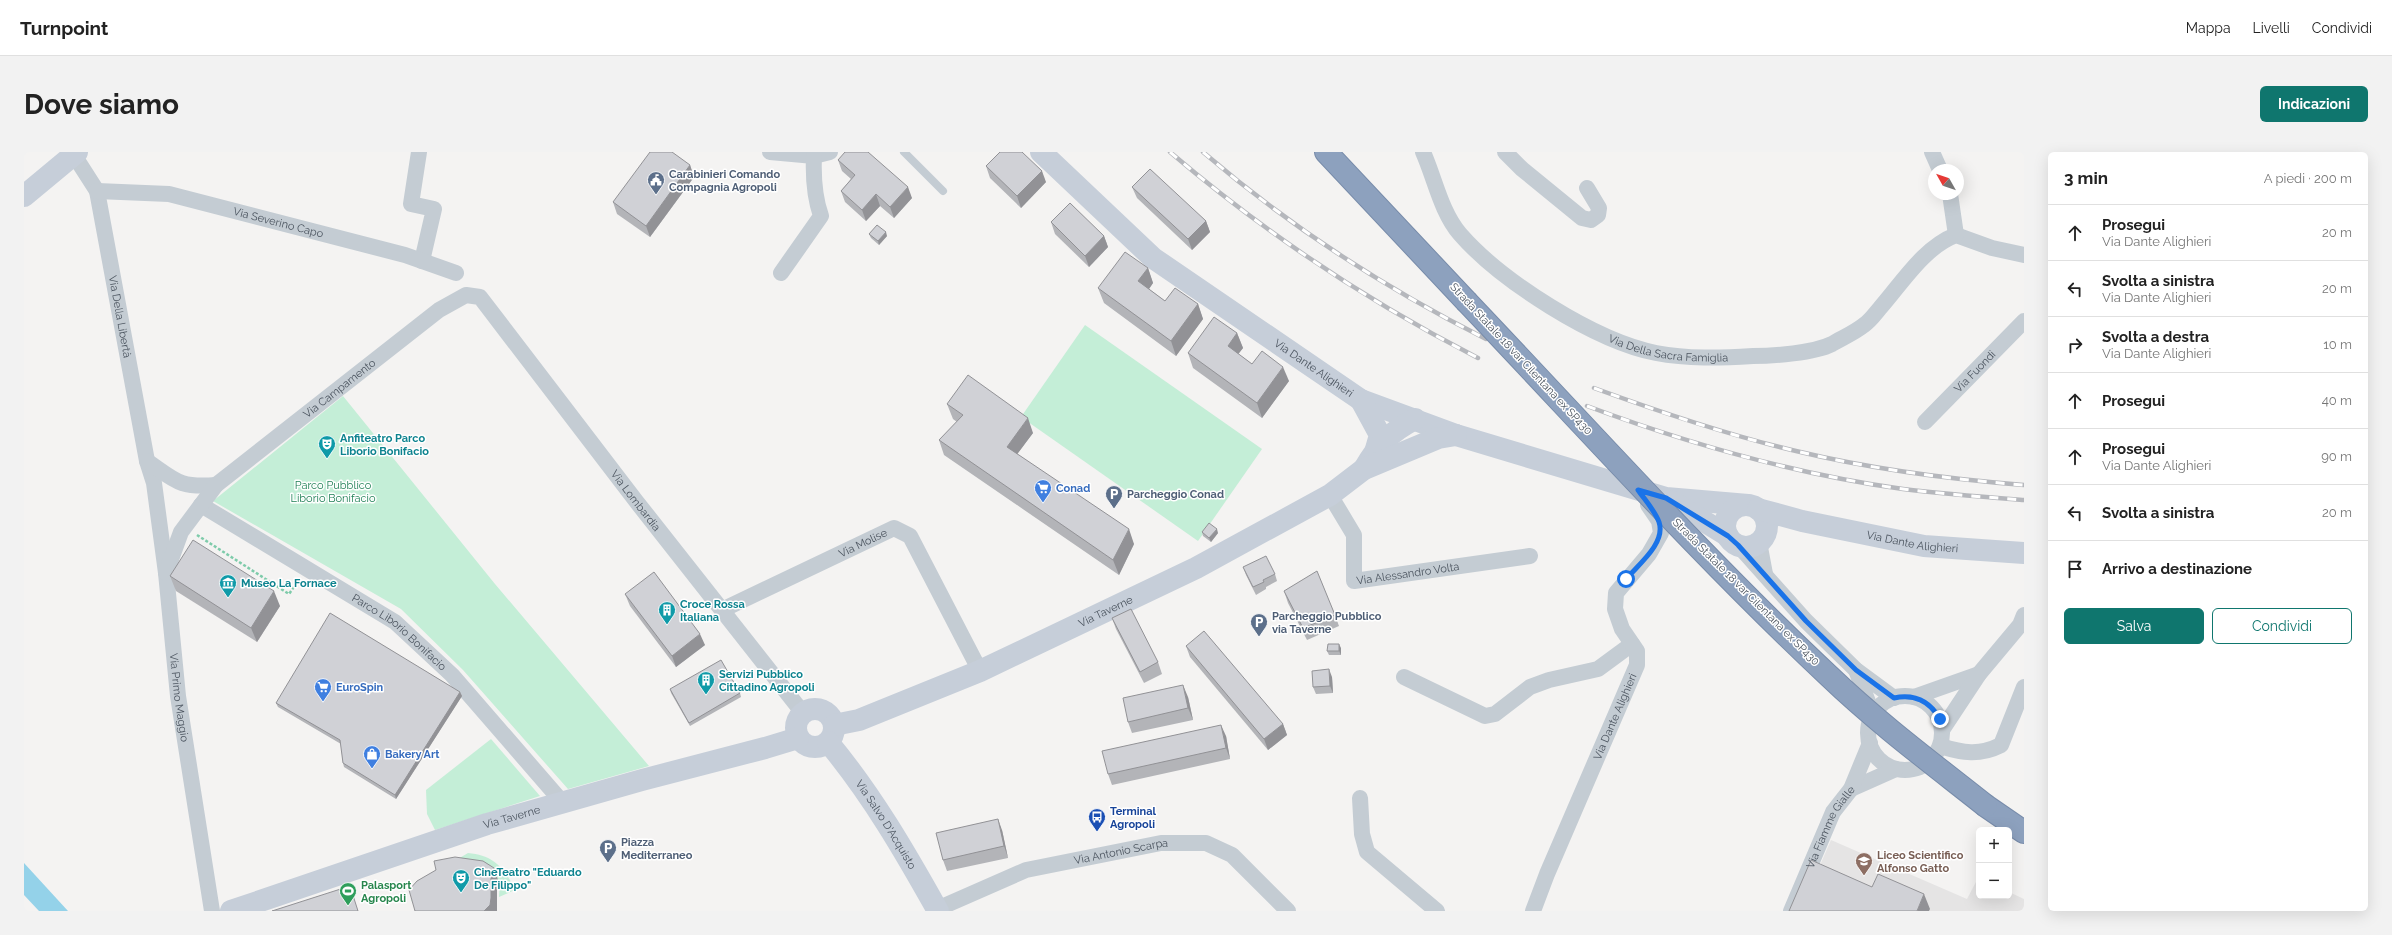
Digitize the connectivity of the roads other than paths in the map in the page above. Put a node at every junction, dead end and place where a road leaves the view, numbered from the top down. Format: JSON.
{"nodes":[{"id":1,"x":419,"y":152,"type":"edge"},
{"id":2,"x":770,"y":152,"type":"edge"},
{"id":3,"x":830,"y":152,"type":"edge"},
{"id":4,"x":904,"y":152,"type":"edge"},
{"id":5,"x":1041,"y":152,"type":"edge"},
{"id":6,"x":1326,"y":152,"type":"edge"},
{"id":7,"x":1423,"y":152,"type":"edge"},
{"id":8,"x":1505,"y":152,"type":"edge"},
{"id":9,"x":1932,"y":152,"type":"edge"},
{"id":10,"x":74,"y":153,"type":"edge"},
{"id":11,"x":814,"y":156,"type":"junction"},
{"id":12,"x":1937,"y":164,"type":"edge"},
{"id":13,"x":1587,"y":188,"type":"dead end"},
{"id":14,"x":97,"y":191,"type":"junction"},
{"id":15,"x":943,"y":192,"type":"dead end"},
{"id":16,"x":24,"y":196,"type":"edge"},
{"id":17,"x":1951,"y":200,"type":"edge"},
{"id":18,"x":1956,"y":235,"type":"junction"},
{"id":19,"x":2024,"y":255,"type":"edge"},
{"id":20,"x":422,"y":261,"type":"junction"},
{"id":21,"x":456,"y":273,"type":"dead end"},
{"id":22,"x":781,"y":273,"type":"dead end"},
{"id":23,"x":466,"y":295,"type":"joint"},
{"id":24,"x":2024,"y":321,"type":"edge"},
{"id":25,"x":1360,"y":400,"type":"junction"},
{"id":26,"x":1415,"y":419,"type":"junction"},
{"id":27,"x":1925,"y":422,"type":"dead end"},
{"id":28,"x":1456,"y":435,"type":"junction"},
{"id":29,"x":1386,"y":453,"type":"junction"},
{"id":30,"x":147,"y":461,"type":"junction"},
{"id":31,"x":154,"y":483,"type":"joint"},
{"id":32,"x":216,"y":485,"type":"junction"},
{"id":33,"x":1638,"y":490,"type":"junction"},
{"id":34,"x":1330,"y":495,"type":"junction"},
{"id":35,"x":1666,"y":498,"type":"junction"},
{"id":36,"x":201,"y":504,"type":"junction"},
{"id":37,"x":1753,"y":507,"type":"junction"},
{"id":38,"x":1802,"y":521,"type":"junction"},
{"id":39,"x":1748,"y":538,"type":"junction"},
{"id":40,"x":2024,"y":552,"type":"edge"},
{"id":41,"x":1530,"y":556,"type":"dead end"},
{"id":42,"x":166,"y":573,"type":"junction"},
{"id":43,"x":722,"y":610,"type":"junction"},
{"id":44,"x":2024,"y":614,"type":"edge"},
{"id":45,"x":1632,"y":644,"type":"junction"},
{"id":46,"x":1856,"y":670,"type":"junction"},
{"id":47,"x":980,"y":671,"type":"junction"},
{"id":48,"x":1979,"y":674,"type":"junction"},
{"id":49,"x":1404,"y":677,"type":"dead end"},
{"id":50,"x":2024,"y":688,"type":"edge"},
{"id":51,"x":1914,"y":697,"type":"junction"},
{"id":52,"x":1894,"y":698,"type":"junction"},
{"id":53,"x":802,"y":713,"type":"junction"},
{"id":54,"x":1873,"y":714,"type":"junction"},
{"id":55,"x":1942,"y":730,"type":"junction"},
{"id":56,"x":831,"y":734,"type":"junction"},
{"id":57,"x":798,"y":738,"type":"junction"},
{"id":58,"x":1870,"y":743,"type":"junction"},
{"id":59,"x":1940,"y":746,"type":"junction"},
{"id":60,"x":1896,"y":769,"type":"junction"},
{"id":61,"x":1851,"y":789,"type":"junction"},
{"id":62,"x":1360,"y":798,"type":"dead end"},
{"id":63,"x":563,"y":803,"type":"junction"},
{"id":64,"x":2024,"y":832,"type":"edge"},
{"id":65,"x":937,"y":910,"type":"edge"},
{"id":66,"x":212,"y":911,"type":"edge"},
{"id":67,"x":231,"y":911,"type":"edge"},
{"id":68,"x":1288,"y":911,"type":"edge"},
{"id":69,"x":1437,"y":911,"type":"edge"},
{"id":70,"x":1533,"y":911,"type":"edge"},
{"id":71,"x":1791,"y":911,"type":"edge"}],
"edges":[{"from":1,"to":20,"type":"street"},
{"from":2,"to":11,"type":"street"},
{"from":3,"to":11,"type":"street"},
{"from":4,"to":15,"type":"lane"},
{"from":5,"to":25,"type":"street","name":"Via Dante Alighieri"},
{"from":6,"to":64,"type":"highway","name":"Strada Statale 18 var Cilentana ex SP430","bridge":true},
{"from":7,"to":18,"type":"street","name":"Via Della Sacra Famiglia"},
{"from":8,"to":13,"type":"street"},
{"from":9,"to":12,"type":"street"},
{"from":10,"to":14,"type":"street","name":"Via Della Libertà"},
{"from":10,"to":16,"type":"street"},
{"from":11,"to":22,"type":"street"},
{"from":14,"to":20,"type":"street","name":"Via Severino Capo"},
{"from":14,"to":30,"type":"street","name":"Via Della Libertà"},
{"from":17,"to":18,"type":"street"},
{"from":18,"to":19,"type":"street"},
{"from":20,"to":21,"type":"street","name":"Via Severino Capo"},
{"from":23,"to":32,"type":"street","name":"Via Campamento"},
{"from":23,"to":43,"type":"street","name":"Via Lombardia"},
{"from":24,"to":27,"type":"street","name":"Via Fuondi"},
{"from":25,"to":26,"type":"street","name":"Via Dante Alighieri"},
{"from":25,"to":29,"type":"street","name":"Via Taverne"},
{"from":26,"to":28,"type":"street","name":"Via Dante Alighieri"},
{"from":26,"to":29,"type":"street","name":"Via Taverne"},
{"from":28,"to":29,"type":"street"},
{"from":28,"to":33,"type":"street","name":"Via Dante Alighieri"},
{"from":29,"to":34,"type":"street","name":"Via Taverne"},
{"from":30,"to":31,"type":"street","name":"Via Della Libertà"},
{"from":30,"to":32,"type":"street"},
{"from":31,"to":42,"type":"street","name":"Via Primo Maggio"},
{"from":32,"to":36,"type":"street","name":"Via Campamento"},
{"from":33,"to":35,"type":"street","name":"Via Dante Alighieri"},
{"from":33,"to":45,"type":"street","name":"Via Dante Alighieri"},
{"from":34,"to":41,"type":"street","name":"Via Alessandro Volta"},
{"from":34,"to":47,"type":"street","name":"Via Taverne"},
{"from":35,"to":37,"type":"street","name":"Via Dante Alighieri"},
{"from":35,"to":39,"type":"street"},
{"from":36,"to":42,"type":"street","name":"Via Campamento"},
{"from":36,"to":63,"type":"street","name":"Parco Liborio Bonifacio"},
{"from":37,"to":38,"type":"street","name":"Via Dante Alighieri"},
{"from":37,"to":39,"type":"street"},
{"from":37,"to":39,"type":"street"},
{"from":38,"to":39,"type":"street"},
{"from":38,"to":40,"type":"street","name":"Via Dante Alighieri"},
{"from":39,"to":46,"type":"street"},
{"from":42,"to":66,"type":"street","name":"Via Primo Maggio"},
{"from":43,"to":47,"type":"street","name":"Via Molise"},
{"from":43,"to":53,"type":"street","name":"Via Lombardia"},
{"from":44,"to":48,"type":"street"},
{"from":45,"to":49,"type":"street"},
{"from":45,"to":70,"type":"street","name":"Via Dante Alighieri"},
{"from":46,"to":52,"type":"street"},
{"from":46,"to":54,"type":"street"},
{"from":47,"to":56,"type":"street","name":"Via Taverne"},
{"from":48,"to":51,"type":"street"},
{"from":48,"to":55,"type":"street"},
{"from":50,"to":59,"type":"street"},
{"from":51,"to":52,"type":"street"},
{"from":51,"to":55,"type":"street"},
{"from":52,"to":54,"type":"street"},
{"from":53,"to":56,"type":"street"},
{"from":53,"to":57,"type":"street"},
{"from":54,"to":58,"type":"street"},
{"from":55,"to":59,"type":"street"},
{"from":56,"to":57,"type":"street"},
{"from":56,"to":65,"type":"street","name":"Via Salvo D'Acquisto"},
{"from":57,"to":63,"type":"street","name":"Via Taverne"},
{"from":58,"to":60,"type":"street"},
{"from":58,"to":61,"type":"street","name":"Via Fiamme Gialle"},
{"from":59,"to":60,"type":"street"},
{"from":60,"to":61,"type":"street"},
{"from":61,"to":71,"type":"street","name":"Via Fiamme Gialle"},
{"from":62,"to":69,"type":"street"},
{"from":63,"to":67,"type":"street","name":"Via Taverne"},
{"from":65,"to":68,"type":"street","name":"Via Antonio Scarpa"}]}
